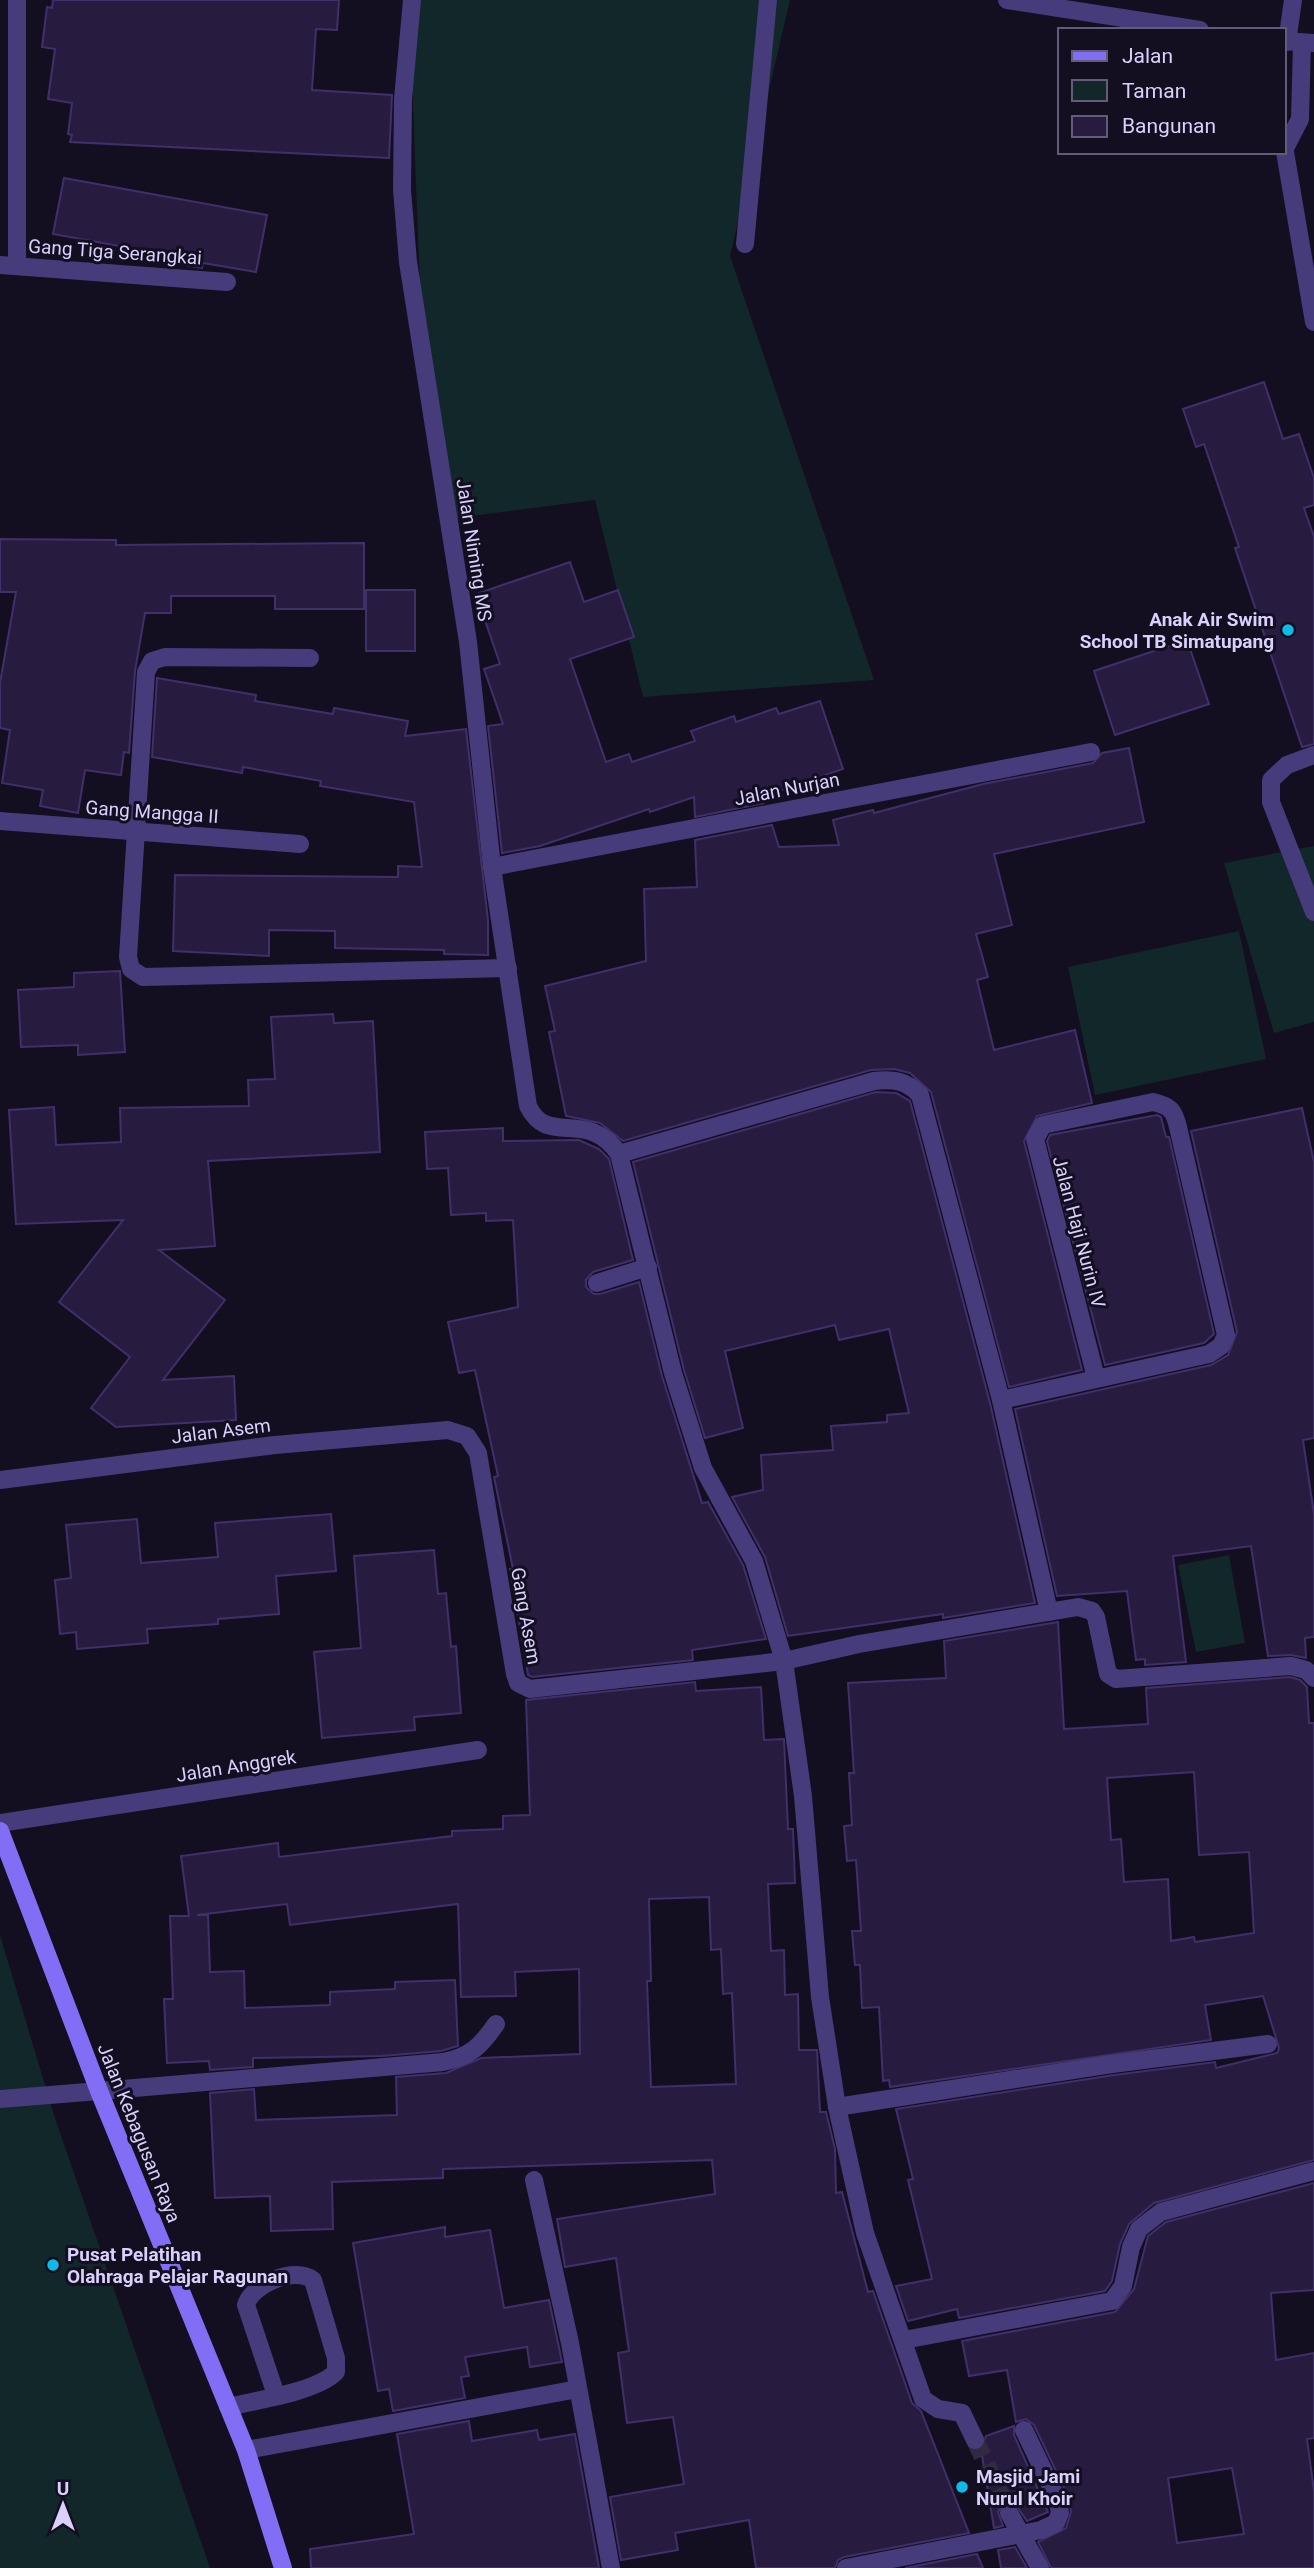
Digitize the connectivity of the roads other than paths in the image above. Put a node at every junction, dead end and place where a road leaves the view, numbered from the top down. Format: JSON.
{"nodes":[{"id":1,"x":17,"y":0,"type":"edge"},
{"id":2,"x":412,"y":0,"type":"edge"},
{"id":3,"x":768,"y":0,"type":"edge"},
{"id":4,"x":1007,"y":0,"type":"edge"},
{"id":5,"x":1293,"y":0,"type":"edge"},
{"id":6,"x":1187,"y":28,"type":"edge"},
{"id":7,"x":1297,"y":42,"type":"edge"},
{"id":8,"x":7,"y":106,"type":"edge"},
{"id":9,"x":1286,"y":145,"type":"edge"},
{"id":10,"x":1286,"y":153,"type":"edge"},
{"id":11,"x":746,"y":244,"type":"dead end"},
{"id":12,"x":9,"y":265,"type":"edge"},
{"id":13,"x":227,"y":282,"type":"dead end"},
{"id":14,"x":1314,"y":322,"type":"edge"},
{"id":15,"x":310,"y":658,"type":"dead end"},
{"id":16,"x":1091,"y":752,"type":"dead end"},
{"id":17,"x":1314,"y":755,"type":"edge"},
{"id":18,"x":0,"y":821,"type":"edge"},
{"id":19,"x":136,"y":832,"type":"junction"},
{"id":20,"x":300,"y":844,"type":"dead end"},
{"id":21,"x":492,"y":867,"type":"junction"},
{"id":22,"x":1314,"y":912,"type":"edge"},
{"id":23,"x":508,"y":968,"type":"junction"},
{"id":24,"x":619,"y":1154,"type":"junction"},
{"id":25,"x":648,"y":1267,"type":"junction"},
{"id":26,"x":597,"y":1283,"type":"dead end"},
{"id":27,"x":1096,"y":1378,"type":"junction"},
{"id":28,"x":1001,"y":1400,"type":"junction"},
{"id":29,"x":448,"y":1430,"type":"joint"},
{"id":30,"x":0,"y":1480,"type":"edge"},
{"id":31,"x":1049,"y":1612,"type":"junction"},
{"id":32,"x":784,"y":1661,"type":"junction"},
{"id":33,"x":1314,"y":1678,"type":"edge"},
{"id":34,"x":478,"y":1750,"type":"dead end"},
{"id":35,"x":0,"y":1823,"type":"edge"},
{"id":36,"x":0,"y":1831,"type":"edge"},
{"id":37,"x":496,"y":2024,"type":"dead end"},
{"id":38,"x":1268,"y":2044,"type":"dead end"},
{"id":39,"x":99,"y":2091,"type":"junction"},
{"id":40,"x":0,"y":2099,"type":"edge"},
{"id":41,"x":837,"y":2107,"type":"junction"},
{"id":42,"x":1314,"y":2171,"type":"edge"},
{"id":43,"x":534,"y":2180,"type":"dead end"},
{"id":44,"x":904,"y":2340,"type":"junction"},
{"id":45,"x":578,"y":2389,"type":"junction"},
{"id":46,"x":276,"y":2395,"type":"junction"},
{"id":47,"x":228,"y":2407,"type":"junction"},
{"id":48,"x":1024,"y":2430,"type":"dead end"},
{"id":49,"x":975,"y":2440,"type":"tunnel mouth"},
{"id":50,"x":246,"y":2450,"type":"junction"},
{"id":51,"x":1009,"y":2513,"type":"tunnel mouth"},
{"id":52,"x":1019,"y":2535,"type":"junction"},
{"id":53,"x":283,"y":2568,"type":"edge"},
{"id":54,"x":611,"y":2568,"type":"edge"},
{"id":55,"x":846,"y":2568,"type":"edge"},
{"id":56,"x":1040,"y":2568,"type":"edge"}],
"edges":[{"from":1,"to":8,"type":"street"},
{"from":2,"to":21,"type":"street","name":"Jalan Niming MS"},
{"from":3,"to":11,"type":"street"},
{"from":4,"to":6,"type":"street"},
{"from":5,"to":7,"type":"street"},
{"from":7,"to":9,"type":"street"},
{"from":8,"to":12,"type":"street"},
{"from":10,"to":14,"type":"street"},
{"from":12,"to":13,"type":"street","name":"Gang Tiga Serangkai"},
{"from":15,"to":19,"type":"street"},
{"from":16,"to":21,"type":"street","name":"Jalan Nurjan"},
{"from":17,"to":22,"type":"street"},
{"from":18,"to":19,"type":"street","name":"Gang Mangga II"},
{"from":19,"to":20,"type":"street","name":"Gang Mangga II"},
{"from":19,"to":23,"type":"street"},
{"from":21,"to":23,"type":"street","name":"Jalan Niming MS"},
{"from":23,"to":24,"type":"street","name":"Jalan Niming MS"},
{"from":24,"to":25,"type":"street"},
{"from":24,"to":28,"type":"street"},
{"from":25,"to":26,"type":"street"},
{"from":25,"to":32,"type":"street"},
{"from":27,"to":27,"type":"street","name":"Jalan Haji Nurin IV"},
{"from":27,"to":28,"type":"street"},
{"from":28,"to":31,"type":"street"},
{"from":29,"to":30,"type":"street","name":"Jalan Asem"},
{"from":29,"to":32,"type":"street","name":"Gang Asem"},
{"from":31,"to":32,"type":"street"},
{"from":31,"to":33,"type":"street"},
{"from":32,"to":41,"type":"street"},
{"from":34,"to":35,"type":"street","name":"Jalan Anggrek"},
{"from":36,"to":39,"type":"main road","name":"Jalan Kebagusan Raya"},
{"from":37,"to":39,"type":"street"},
{"from":38,"to":41,"type":"street"},
{"from":39,"to":40,"type":"street"},
{"from":39,"to":47,"type":"main road","name":"Jalan Kebagusan Raya"},
{"from":41,"to":44,"type":"street"},
{"from":42,"to":44,"type":"street"},
{"from":43,"to":45,"type":"street"},
{"from":44,"to":49,"type":"street"},
{"from":45,"to":50,"type":"street"},
{"from":45,"to":54,"type":"street"},
{"from":46,"to":46,"type":"street"},
{"from":46,"to":47,"type":"street"},
{"from":47,"to":50,"type":"main road","name":"Jalan Kebagusan Raya"},
{"from":48,"to":52,"type":"street"},
{"from":50,"to":53,"type":"main road","name":"Jalan Kebagusan Raya"},
{"from":51,"to":52,"type":"street"},
{"from":52,"to":55,"type":"street"},
{"from":52,"to":56,"type":"street"}]}
